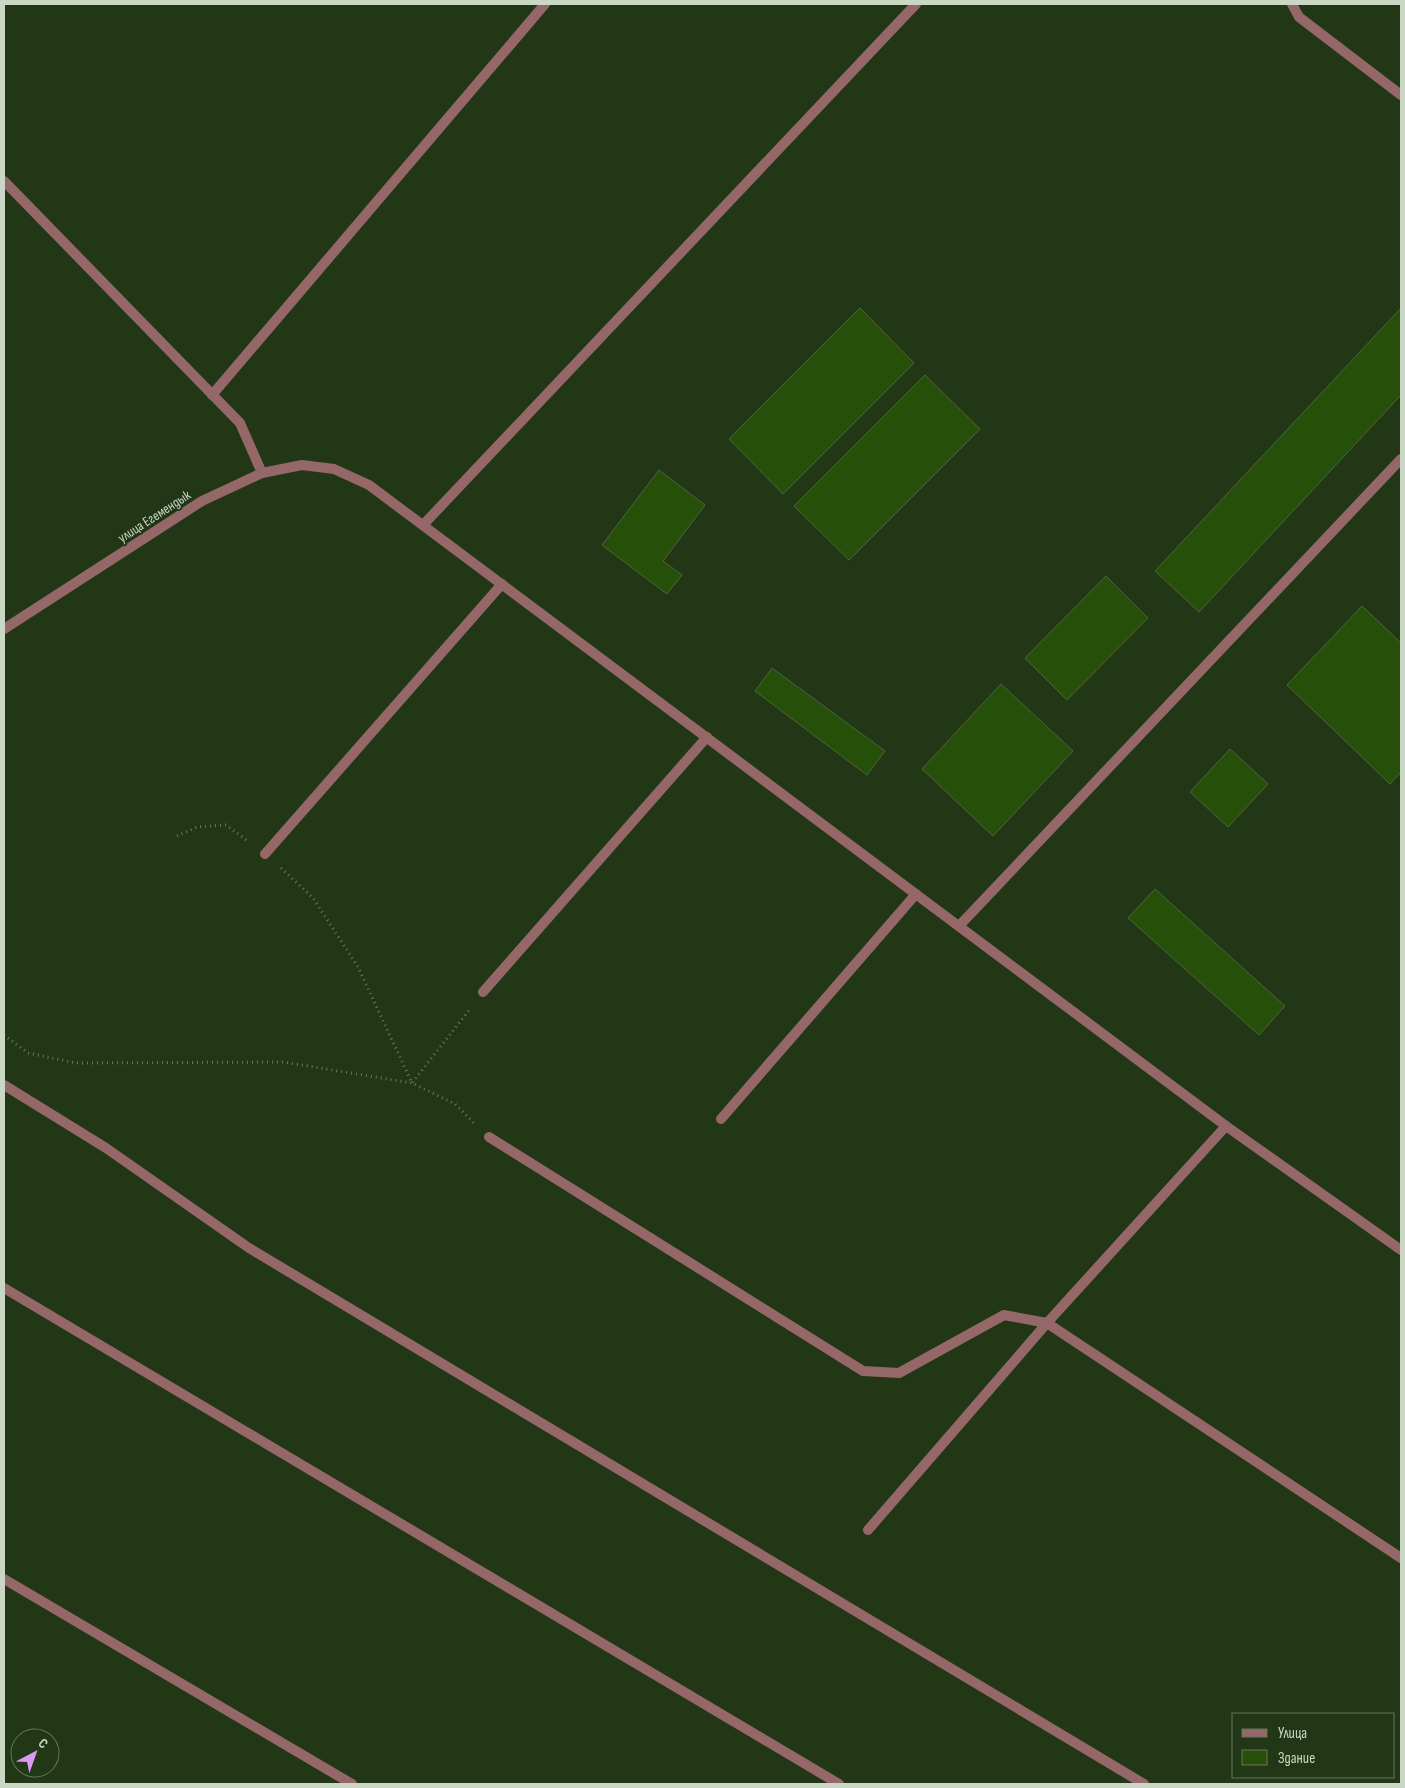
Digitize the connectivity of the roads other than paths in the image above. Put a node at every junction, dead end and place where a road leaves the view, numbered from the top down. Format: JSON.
{"nodes":[{"id":1,"x":545,"y":4,"type":"edge"},
{"id":2,"x":916,"y":4,"type":"edge"},
{"id":3,"x":1292,"y":4,"type":"edge"},
{"id":4,"x":1401,"y":95,"type":"edge"},
{"id":5,"x":4,"y":181,"type":"edge"},
{"id":6,"x":212,"y":395,"type":"junction"},
{"id":7,"x":1401,"y":459,"type":"edge"},
{"id":8,"x":262,"y":473,"type":"junction"},
{"id":9,"x":422,"y":525,"type":"junction"},
{"id":10,"x":502,"y":584,"type":"junction"},
{"id":11,"x":4,"y":629,"type":"edge"},
{"id":12,"x":707,"y":737,"type":"junction"},
{"id":13,"x":265,"y":854,"type":"road end"},
{"id":14,"x":916,"y":894,"type":"junction"},
{"id":15,"x":959,"y":926,"type":"junction"},
{"id":16,"x":483,"y":992,"type":"road end"},
{"id":17,"x":4,"y":1085,"type":"edge"},
{"id":18,"x":721,"y":1119,"type":"dead end"},
{"id":19,"x":1226,"y":1126,"type":"junction"},
{"id":20,"x":489,"y":1137,"type":"road end"},
{"id":21,"x":1401,"y":1250,"type":"edge"},
{"id":22,"x":4,"y":1288,"type":"edge"},
{"id":23,"x":1047,"y":1323,"type":"junction"},
{"id":24,"x":868,"y":1530,"type":"dead end"},
{"id":25,"x":1401,"y":1558,"type":"edge"},
{"id":26,"x":4,"y":1580,"type":"edge"},
{"id":27,"x":352,"y":1784,"type":"edge"},
{"id":28,"x":839,"y":1784,"type":"edge"},
{"id":29,"x":1144,"y":1784,"type":"edge"}],
"edges":[{"from":1,"to":6,"type":"street"},
{"from":2,"to":9,"type":"street"},
{"from":3,"to":4,"type":"street"},
{"from":5,"to":6,"type":"street"},
{"from":6,"to":8,"type":"street"},
{"from":7,"to":15,"type":"street"},
{"from":8,"to":9,"type":"street","name":"улица Егемендык"},
{"from":8,"to":11,"type":"street","name":"улица Егемендык"},
{"from":9,"to":10,"type":"street","name":"улица Егемендык"},
{"from":10,"to":12,"type":"street","name":"улица Егемендык"},
{"from":10,"to":13,"type":"street"},
{"from":12,"to":14,"type":"street","name":"улица Егемендык"},
{"from":12,"to":16,"type":"street"},
{"from":14,"to":15,"type":"street","name":"улица Егемендык"},
{"from":14,"to":18,"type":"street"},
{"from":15,"to":19,"type":"street","name":"улица Егемендык"},
{"from":17,"to":29,"type":"street"},
{"from":19,"to":21,"type":"street","name":"улица Егемендык"},
{"from":19,"to":23,"type":"street"},
{"from":20,"to":23,"type":"street"},
{"from":22,"to":28,"type":"street"},
{"from":23,"to":24,"type":"street"},
{"from":23,"to":25,"type":"street"},
{"from":26,"to":27,"type":"street"}]}
